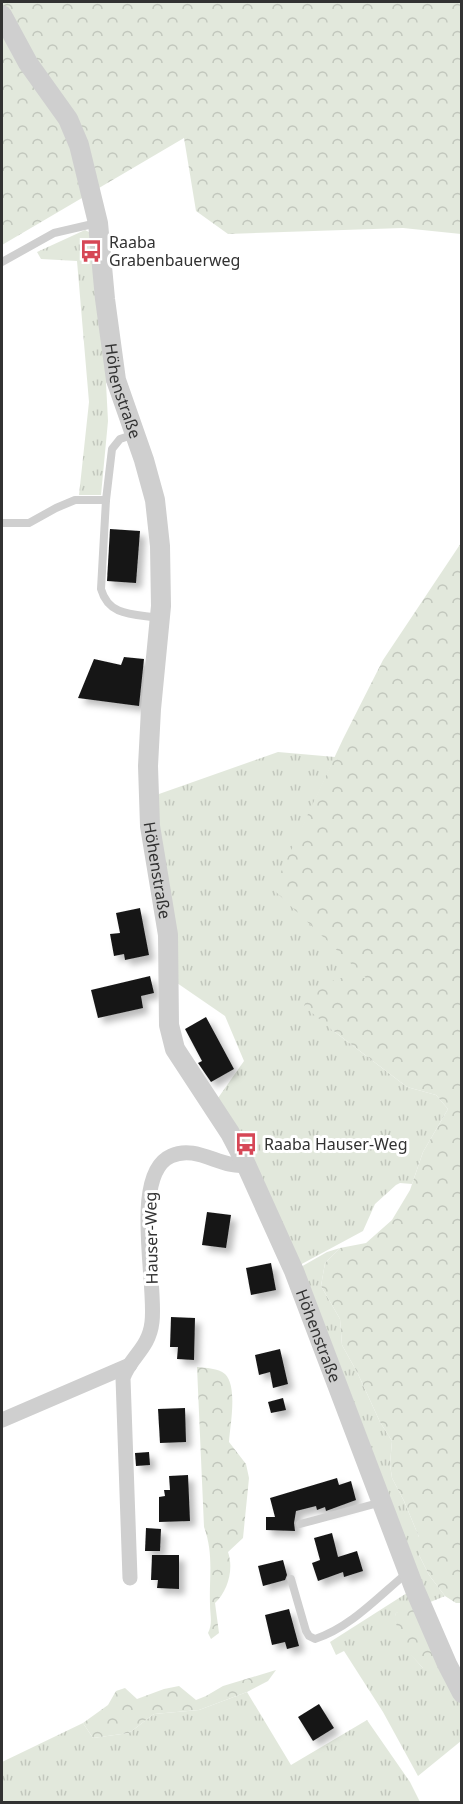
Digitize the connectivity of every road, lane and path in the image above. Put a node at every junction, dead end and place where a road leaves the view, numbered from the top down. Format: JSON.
{"nodes":[{"id":1,"x":2,"y":15,"type":"edge"},
{"id":2,"x":99,"y":223,"type":"junction"},
{"id":3,"x":2,"y":262,"type":"edge"},
{"id":4,"x":135,"y":434,"type":"junction"},
{"id":5,"x":106,"y":500,"type":"junction"},
{"id":6,"x":2,"y":523,"type":"edge"},
{"id":7,"x":160,"y":618,"type":"junction"},
{"id":8,"x":246,"y":1165,"type":"junction"},
{"id":9,"x":130,"y":1365,"type":"junction"},
{"id":10,"x":2,"y":1420,"type":"edge"},
{"id":11,"x":382,"y":1502,"type":"junction"},
{"id":12,"x":300,"y":1524,"type":"dead end"},
{"id":13,"x":408,"y":1572,"type":"junction"},
{"id":14,"x":130,"y":1578,"type":"dead end"},
{"id":15,"x":291,"y":1579,"type":"dead end"},
{"id":16,"x":462,"y":1693,"type":"edge"}],
"edges":[{"from":1,"to":2,"type":"street","name":"Höhenstraße"},
{"from":2,"to":3,"type":"lane"},
{"from":2,"to":4,"type":"street","name":"Höhenstraße"},
{"from":4,"to":5,"type":"lane"},
{"from":4,"to":7,"type":"street","name":"Höhenstraße"},
{"from":5,"to":6,"type":"lane"},
{"from":5,"to":7,"type":"lane"},
{"from":7,"to":8,"type":"street","name":"Höhenstraße"},
{"from":8,"to":9,"type":"street","name":"Hauser-Weg"},
{"from":8,"to":11,"type":"street","name":"Höhenstraße"},
{"from":9,"to":10,"type":"street"},
{"from":9,"to":14,"type":"street","name":"Hauser-Weg"},
{"from":11,"to":12,"type":"lane"},
{"from":11,"to":13,"type":"street","name":"Höhenstraße"},
{"from":13,"to":15,"type":"lane"},
{"from":13,"to":16,"type":"street","name":"Höhenstraße"}]}
